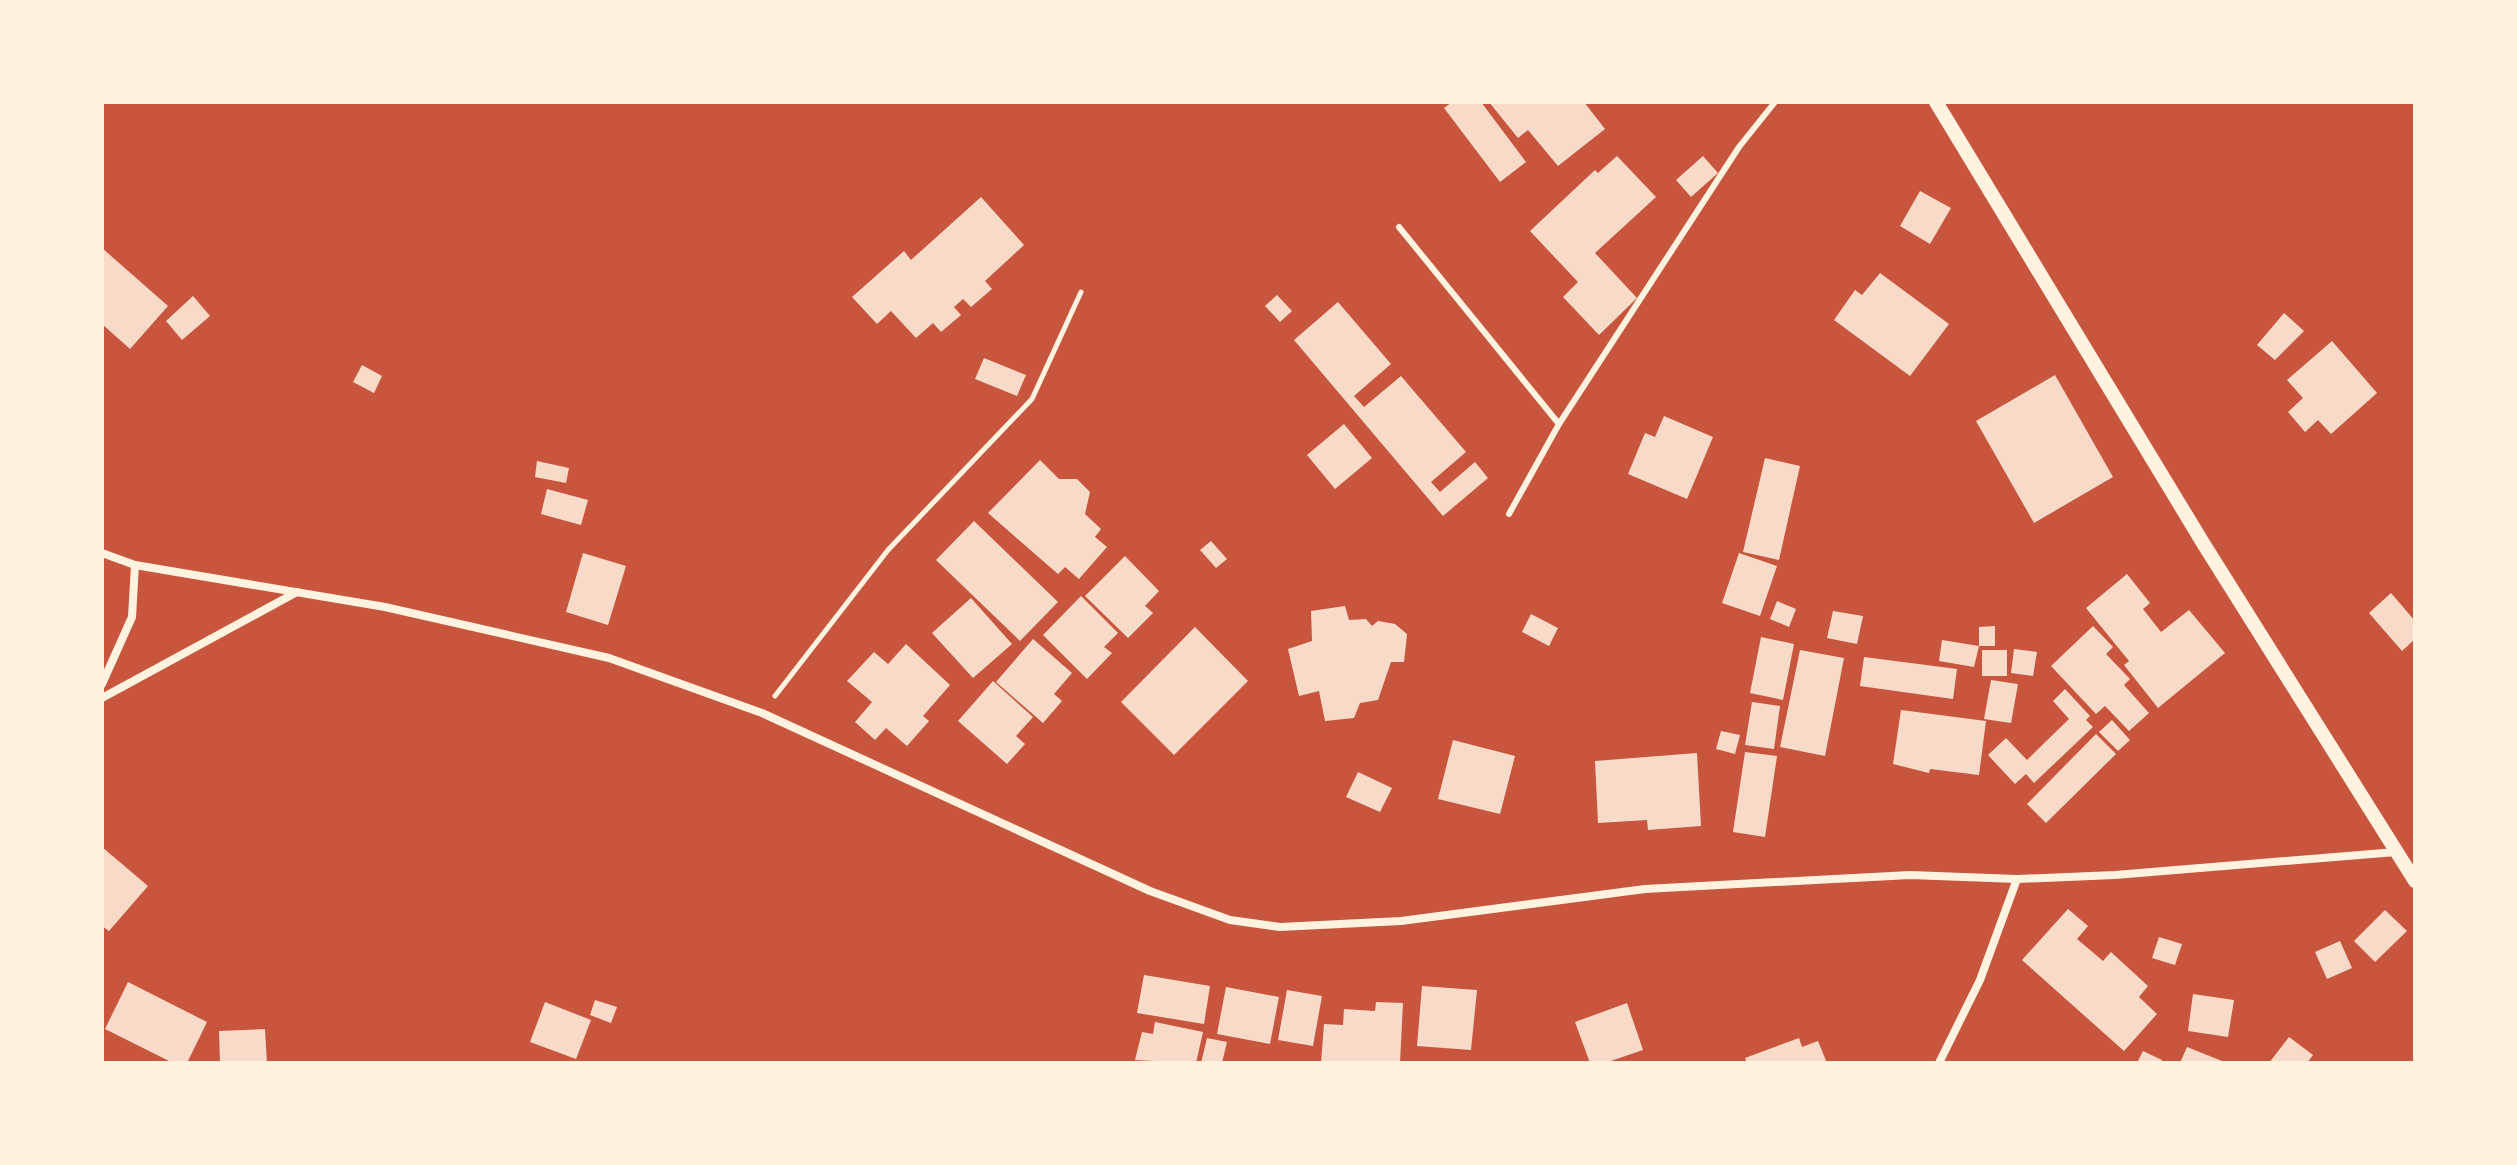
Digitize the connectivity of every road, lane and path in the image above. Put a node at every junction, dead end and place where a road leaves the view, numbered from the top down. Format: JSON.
{"nodes":[{"id":1,"x":1775,"y":102,"type":"edge"},
{"id":2,"x":1936,"y":102,"type":"edge"},
{"id":3,"x":1399,"y":227,"type":"dead end"},
{"id":4,"x":1081,"y":292,"type":"dead end"},
{"id":5,"x":1559,"y":424,"type":"junction"},
{"id":6,"x":1509,"y":514,"type":"dead end"},
{"id":7,"x":102,"y":553,"type":"edge"},
{"id":8,"x":135,"y":565,"type":"junction"},
{"id":9,"x":297,"y":592,"type":"junction"},
{"id":10,"x":102,"y":684,"type":"edge"},
{"id":11,"x":102,"y":698,"type":"edge"},
{"id":12,"x":762,"y":713,"type":"junction"},
{"id":13,"x":2396,"y":852,"type":"junction"},
{"id":14,"x":2414,"y":877,"type":"edge"},
{"id":15,"x":2017,"y":879,"type":"junction"},
{"id":16,"x":1939,"y":1063,"type":"edge"}],
"edges":[{"from":1,"to":5,"type":"lane"},
{"from":2,"to":13,"type":"street"},
{"from":3,"to":5,"type":"lane"},
{"from":4,"to":12,"type":"path"},
{"from":5,"to":6,"type":"lane"},
{"from":7,"to":8,"type":"street"},
{"from":8,"to":9,"type":"street"},
{"from":8,"to":10,"type":"street"},
{"from":9,"to":11,"type":"street"},
{"from":9,"to":12,"type":"street"},
{"from":12,"to":15,"type":"street"},
{"from":13,"to":14,"type":"street"},
{"from":13,"to":15,"type":"street"},
{"from":15,"to":16,"type":"street"}]}
